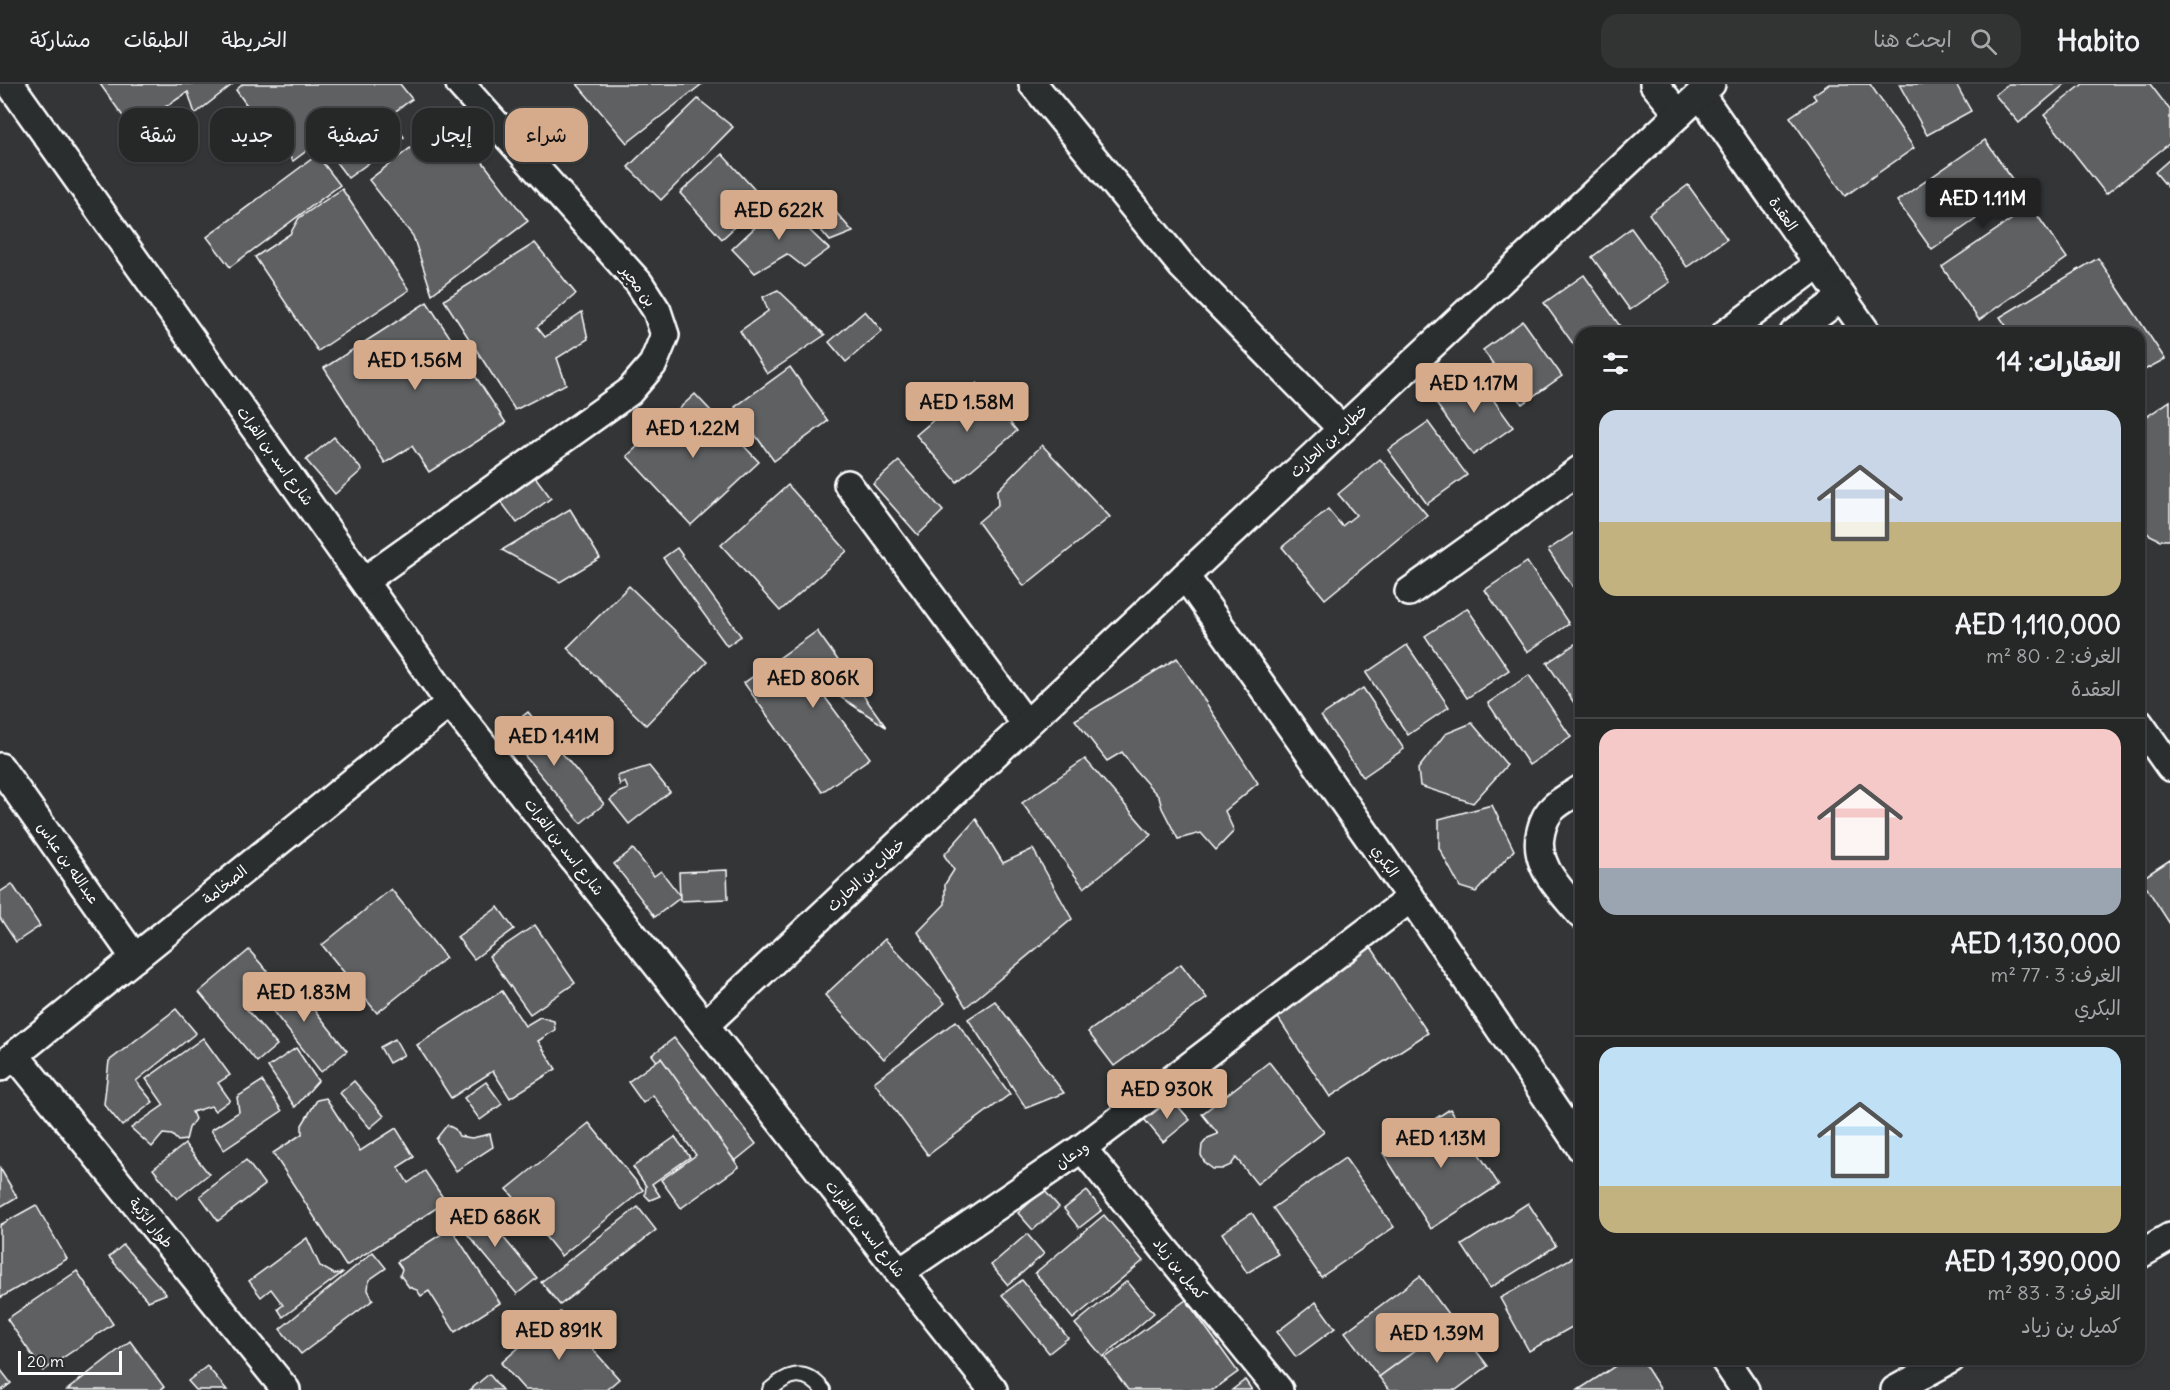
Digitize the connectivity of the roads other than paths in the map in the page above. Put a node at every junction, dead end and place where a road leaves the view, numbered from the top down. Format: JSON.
{"nodes":[{"id":1,"x":10,"y":84,"type":"edge"},
{"id":2,"x":460,"y":84,"type":"edge"},
{"id":3,"x":1033,"y":84,"type":"edge"},
{"id":4,"x":1654,"y":84,"type":"edge"},
{"id":5,"x":1705,"y":89,"type":"edge"},
{"id":6,"x":1679,"y":114,"type":"junction"},
{"id":7,"x":1819,"y":264,"type":"junction"},
{"id":8,"x":1842,"y":297,"type":"junction"},
{"id":9,"x":1734,"y":327,"type":"edge"},
{"id":10,"x":1802,"y":327,"type":"edge"},
{"id":11,"x":1863,"y":327,"type":"edge"},
{"id":12,"x":1342,"y":429,"type":"junction"},
{"id":13,"x":1575,"y":473,"type":"edge"},
{"id":14,"x":848,"y":484,"type":"dead end"},
{"id":15,"x":1185,"y":576,"type":"junction"},
{"id":16,"x":364,"y":581,"type":"junction"},
{"id":17,"x":1409,"y":592,"type":"dead end"},
{"id":18,"x":450,"y":703,"type":"junction"},
{"id":19,"x":1026,"y":724,"type":"junction"},
{"id":20,"x":2145,"y":732,"type":"edge"},
{"id":21,"x":0,"y":767,"type":"edge"},
{"id":22,"x":2170,"y":767,"type":"edge"},
{"id":23,"x":1575,"y":793,"type":"edge"},
{"id":24,"x":1411,"y":898,"type":"junction"},
{"id":25,"x":1575,"y":908,"type":"edge"},
{"id":26,"x":135,"y":958,"type":"junction"},
{"id":27,"x":705,"y":1025,"type":"junction"},
{"id":28,"x":8,"y":1061,"type":"edge"},
{"id":29,"x":1575,"y":1139,"type":"edge"},
{"id":30,"x":1082,"y":1148,"type":"junction"},
{"id":31,"x":2170,"y":1238,"type":"edge"},
{"id":32,"x":2145,"y":1252,"type":"edge"},
{"id":33,"x":899,"y":1273,"type":"junction"},
{"id":34,"x":1728,"y":1365,"type":"edge"},
{"id":35,"x":1940,"y":1365,"type":"edge"},
{"id":36,"x":991,"y":1389,"type":"edge"},
{"id":37,"x":286,"y":1390,"type":"edge"},
{"id":38,"x":770,"y":1390,"type":"edge"},
{"id":39,"x":823,"y":1390,"type":"edge"},
{"id":40,"x":1279,"y":1390,"type":"edge"},
{"id":41,"x":1745,"y":1390,"type":"edge"},
{"id":42,"x":1895,"y":1390,"type":"edge"}],
"edges":[{"from":1,"to":16,"type":"street","name":"شارع اسد بن الفرات"},
{"from":2,"to":16,"type":"street","name":"بن مجير"},
{"from":3,"to":12,"type":"street"},
{"from":4,"to":6,"type":"street"},
{"from":5,"to":6,"type":"street","name":"خطاب بن الحارث"},
{"from":5,"to":7,"type":"street","name":"العقدة"},
{"from":6,"to":12,"type":"street","name":"خطاب بن الحارث"},
{"from":7,"to":8,"type":"street","name":"العقدة"},
{"from":7,"to":9,"type":"street"},
{"from":8,"to":10,"type":"street"},
{"from":8,"to":11,"type":"street","name":"العقدة"},
{"from":12,"to":15,"type":"street","name":"خطاب بن الحارث"},
{"from":13,"to":17,"type":"street"},
{"from":14,"to":19,"type":"street"},
{"from":15,"to":19,"type":"street","name":"خطاب بن الحارث"},
{"from":15,"to":24,"type":"street","name":"البكري"},
{"from":16,"to":18,"type":"street","name":"شارع اسد بن الفرات"},
{"from":18,"to":26,"type":"street","name":"الصخامة"},
{"from":18,"to":27,"type":"street","name":"شارع اسد بن الفرات"},
{"from":19,"to":27,"type":"street","name":"خطاب بن الحارث"},
{"from":20,"to":22,"type":"street"},
{"from":21,"to":26,"type":"street","name":"عبدالله بن عباس"},
{"from":23,"to":25,"type":"street"},
{"from":24,"to":29,"type":"street","name":"البكري"},
{"from":24,"to":30,"type":"street","name":"ودعان"},
{"from":26,"to":28,"type":"street","name":"الصخامة"},
{"from":27,"to":33,"type":"street","name":"شارع اسد بن الفرات"},
{"from":28,"to":37,"type":"street","name":"طوار الرّكية"},
{"from":30,"to":33,"type":"street","name":"ودعان"},
{"from":30,"to":40,"type":"street","name":"كميل بن زياد"},
{"from":31,"to":32,"type":"street"},
{"from":33,"to":36,"type":"street","name":"شارع اسد بن الفرات"},
{"from":34,"to":41,"type":"street"},
{"from":35,"to":42,"type":"street"},
{"from":38,"to":39,"type":"lane"}]}
